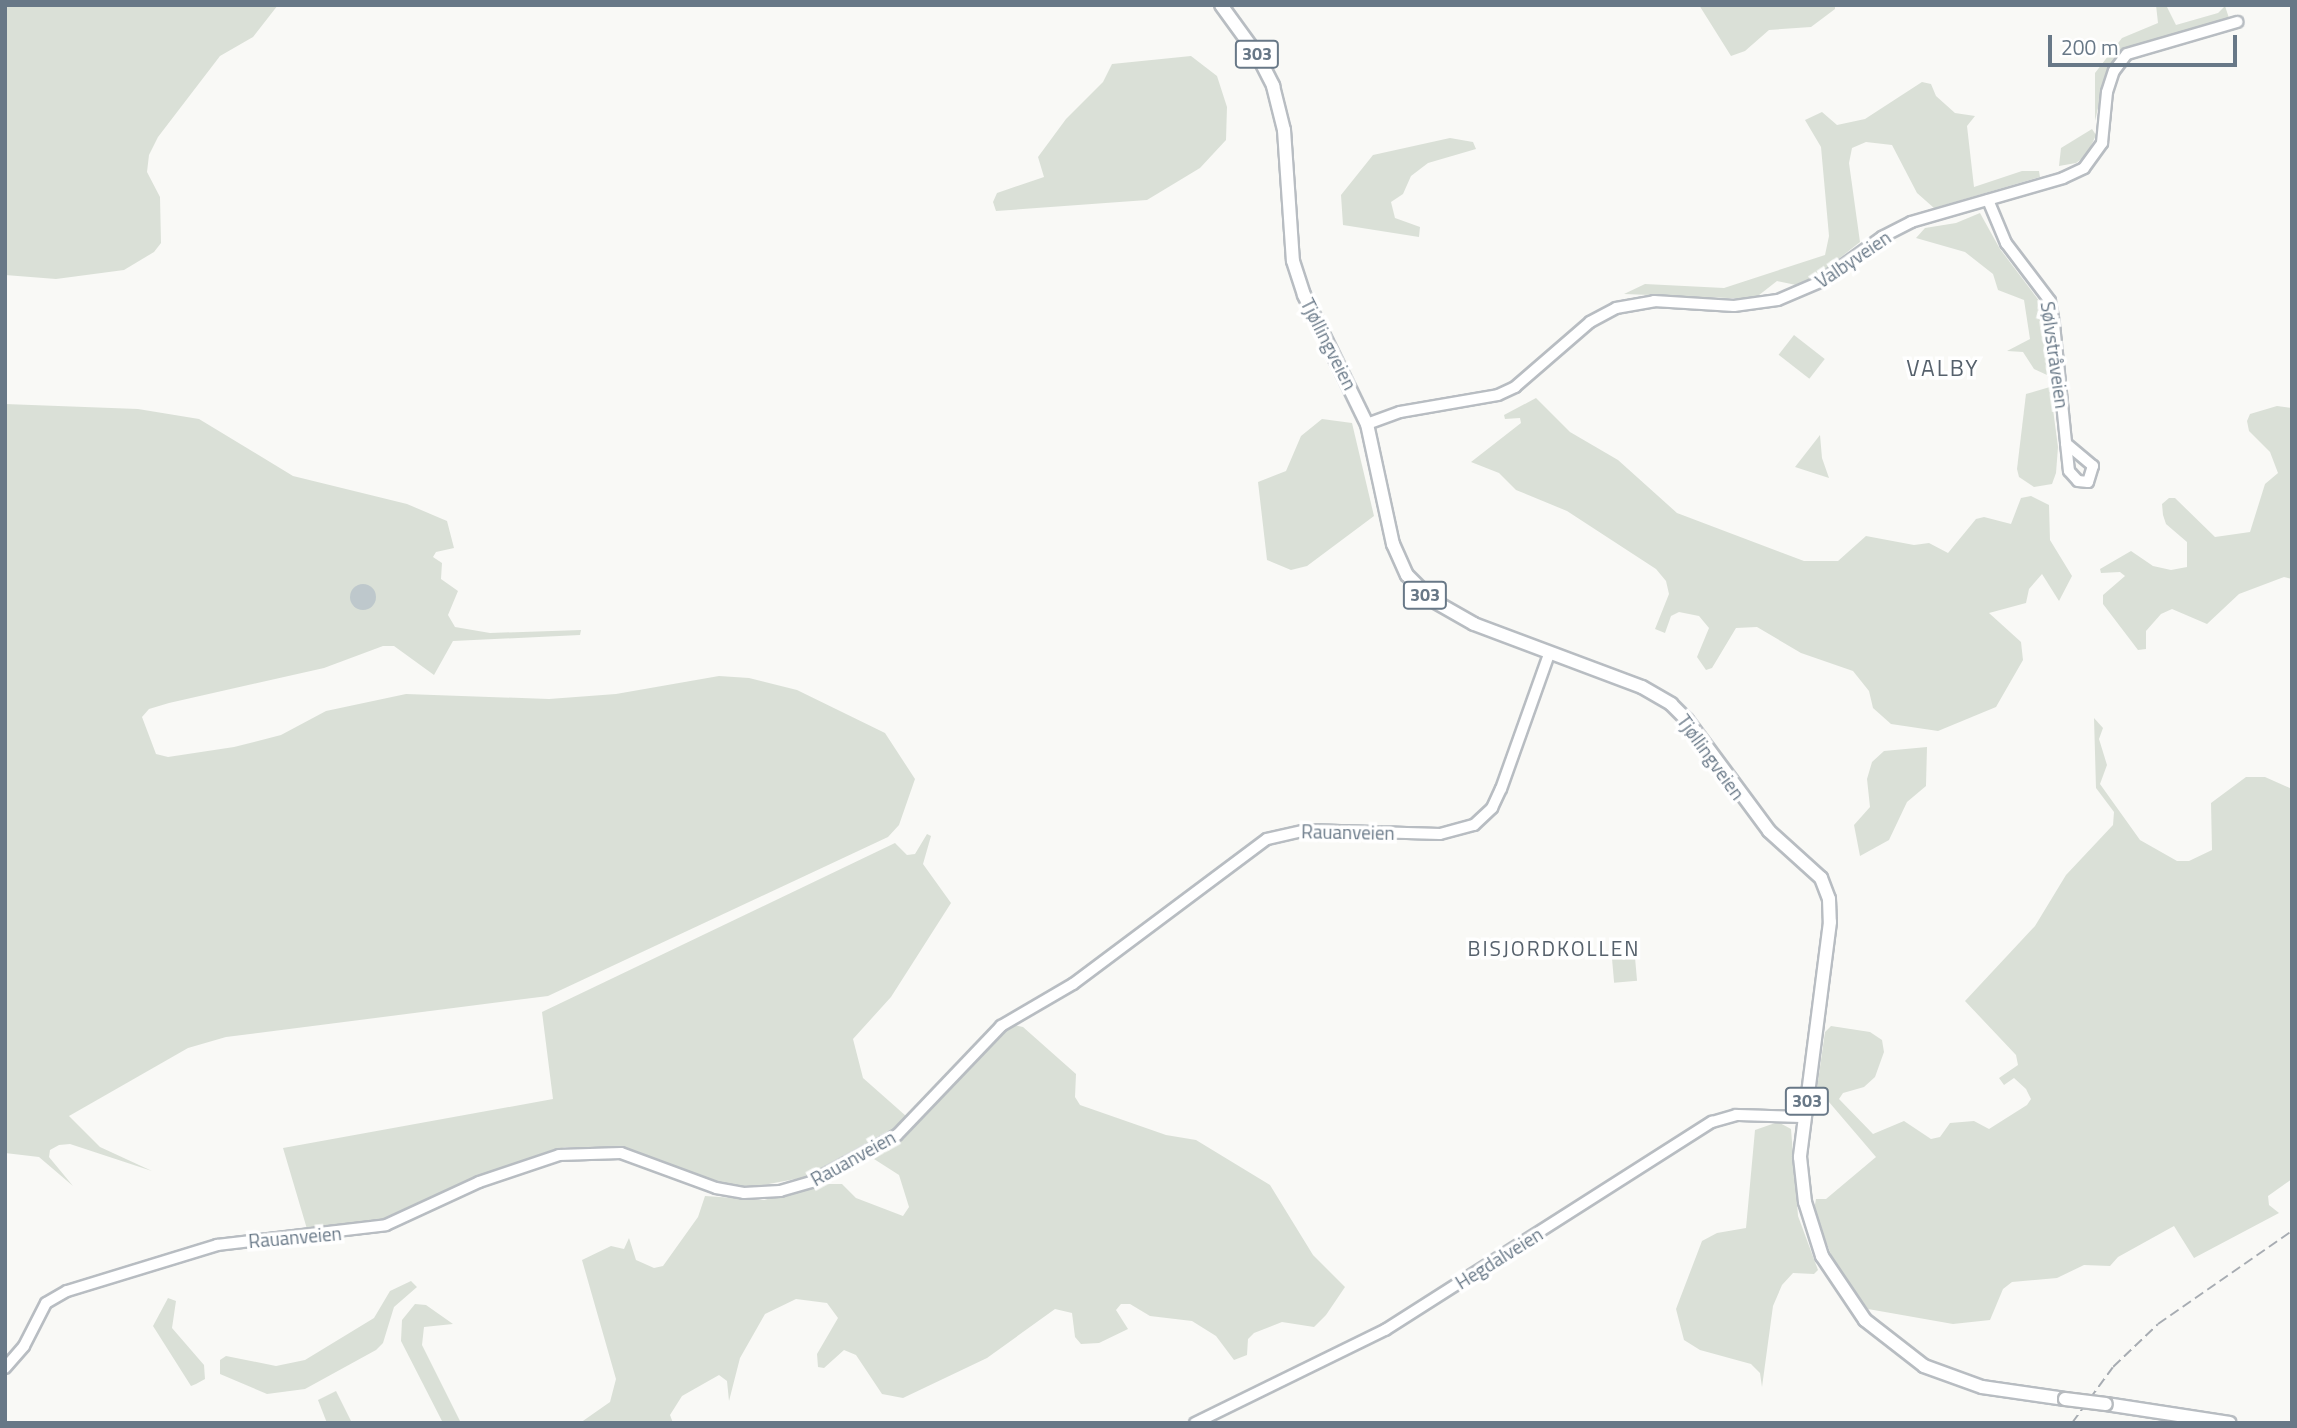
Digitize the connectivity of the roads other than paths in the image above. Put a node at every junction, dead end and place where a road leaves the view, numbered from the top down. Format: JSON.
{"nodes":[{"id":1,"x":1222,"y":5,"type":"edge"},
{"id":2,"x":2237,"y":22,"type":"dead end"},
{"id":3,"x":1988,"y":200,"type":"junction"},
{"id":4,"x":1367,"y":424,"type":"junction"},
{"id":5,"x":2066,"y":443,"type":"dead end"},
{"id":6,"x":1549,"y":654,"type":"junction"},
{"id":7,"x":1804,"y":1117,"type":"junction"},
{"id":8,"x":5,"y":1368,"type":"edge"},
{"id":9,"x":1195,"y":1423,"type":"edge"},
{"id":10,"x":2230,"y":1423,"type":"edge"}],
"edges":[{"from":1,"to":4,"type":"main road","name":"Tjøllingveien","number":"303"},
{"from":2,"to":3,"type":"street","name":"Valbyveien"},
{"from":3,"to":4,"type":"street","name":"Valbyveien"},
{"from":3,"to":5,"type":"street","name":"Sølvstråveien"},
{"from":4,"to":6,"type":"main road","name":"Tjøllingveien","number":"303"},
{"from":6,"to":7,"type":"main road","name":"Tjøllingveien","number":"303"},
{"from":6,"to":8,"type":"street","name":"Rauanveien"},
{"from":7,"to":9,"type":"street","name":"Hegdalveien"},
{"from":7,"to":10,"type":"main road","name":"Tjøllingveien","number":"303","bridge":true}]}
